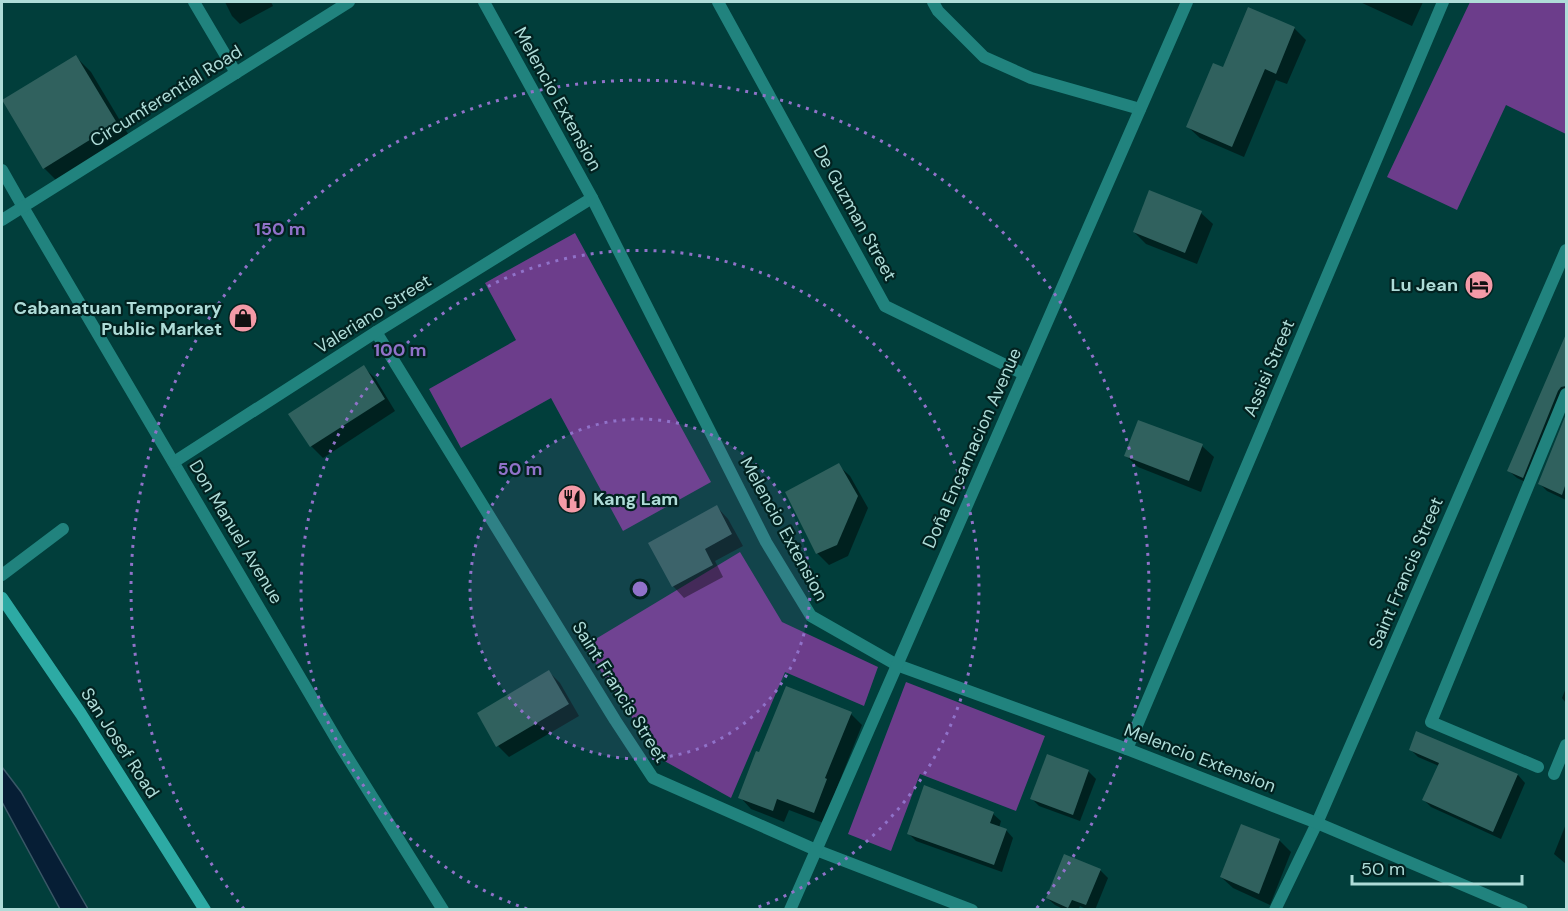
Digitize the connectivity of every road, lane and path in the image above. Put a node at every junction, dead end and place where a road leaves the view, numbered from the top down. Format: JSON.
{"nodes":[{"id":1,"x":194,"y":2,"type":"edge"},
{"id":2,"x":349,"y":2,"type":"edge"},
{"id":3,"x":484,"y":2,"type":"edge"},
{"id":4,"x":718,"y":2,"type":"edge"},
{"id":5,"x":933,"y":2,"type":"edge"},
{"id":6,"x":1186,"y":2,"type":"edge"},
{"id":7,"x":1443,"y":2,"type":"edge"},
{"id":8,"x":236,"y":73,"type":"junction"},
{"id":9,"x":1140,"y":109,"type":"junction"},
{"id":10,"x":2,"y":170,"type":"edge"},
{"id":11,"x":592,"y":198,"type":"junction"},
{"id":12,"x":23,"y":207,"type":"junction"},
{"id":13,"x":2,"y":220,"type":"edge"},
{"id":14,"x":1566,"y":250,"type":"edge"},
{"id":15,"x":376,"y":332,"type":"junction"},
{"id":16,"x":1024,"y":374,"type":"junction"},
{"id":17,"x":1566,"y":394,"type":"edge"},
{"id":18,"x":174,"y":462,"type":"junction"},
{"id":19,"x":63,"y":529,"type":"dead end"},
{"id":20,"x":2,"y":575,"type":"edge"},
{"id":21,"x":2,"y":598,"type":"edge"},
{"id":22,"x":897,"y":665,"type":"junction"},
{"id":23,"x":1566,"y":746,"type":"edge"},
{"id":24,"x":1127,"y":749,"type":"junction"},
{"id":25,"x":1538,"y":767,"type":"dead end"},
{"id":26,"x":1554,"y":774,"type":"dead end"},
{"id":27,"x":1317,"y":824,"type":"junction"},
{"id":28,"x":816,"y":850,"type":"junction"},
{"id":29,"x":1497,"y":905,"type":"edge"},
{"id":30,"x":205,"y":909,"type":"edge"},
{"id":31,"x":443,"y":909,"type":"edge"},
{"id":32,"x":790,"y":909,"type":"edge"},
{"id":33,"x":972,"y":909,"type":"edge"},
{"id":34,"x":1275,"y":909,"type":"edge"},
{"id":35,"x":1522,"y":909,"type":"edge"}],
"edges":[{"from":1,"to":8,"type":"street"},
{"from":2,"to":8,"type":"street","name":"Circumferential Road"},
{"from":3,"to":11,"type":"street","name":"Melencio Extension"},
{"from":4,"to":16,"type":"street","name":"De Guzman Street"},
{"from":5,"to":9,"type":"street"},
{"from":6,"to":9,"type":"street","name":"Doña Encarnacion Avenue"},
{"from":7,"to":24,"type":"street","name":"Assisi Street"},
{"from":8,"to":12,"type":"street","name":"Circumferential Road"},
{"from":9,"to":16,"type":"street","name":"Doña Encarnacion Avenue"},
{"from":10,"to":12,"type":"street","name":"Don Manuel Avenue"},
{"from":11,"to":15,"type":"street","name":"Valeriano Street"},
{"from":11,"to":22,"type":"street","name":"Melencio Extension"},
{"from":12,"to":13,"type":"street","name":"Circumferential Road"},
{"from":12,"to":18,"type":"street","name":"Don Manuel Avenue"},
{"from":14,"to":27,"type":"street","name":"Saint Francis Street"},
{"from":15,"to":18,"type":"street","name":"Valeriano Street"},
{"from":15,"to":28,"type":"street","name":"Saint Francis Street"},
{"from":16,"to":22,"type":"street","name":"Doña Encarnacion Avenue"},
{"from":17,"to":25,"type":"street"},
{"from":18,"to":31,"type":"street","name":"Don Manuel Avenue"},
{"from":19,"to":20,"type":"street"},
{"from":21,"to":30,"type":"main road","name":"San Josef Road"},
{"from":22,"to":24,"type":"street","name":"Melencio Extension"},
{"from":22,"to":28,"type":"street","name":"Doña Encarnacion Avenue"},
{"from":23,"to":26,"type":"street"},
{"from":24,"to":27,"type":"street","name":"Melencio Extension"},
{"from":27,"to":29,"type":"street","name":"Melencio Extension"},
{"from":27,"to":34,"type":"street","name":"Saint Francis Street"},
{"from":28,"to":32,"type":"street","name":"Doña Encarnacion Avenue"},
{"from":28,"to":33,"type":"street","name":"Saint Francis Street"},
{"from":29,"to":35,"type":"street","name":"Melencio Extension"}]}
